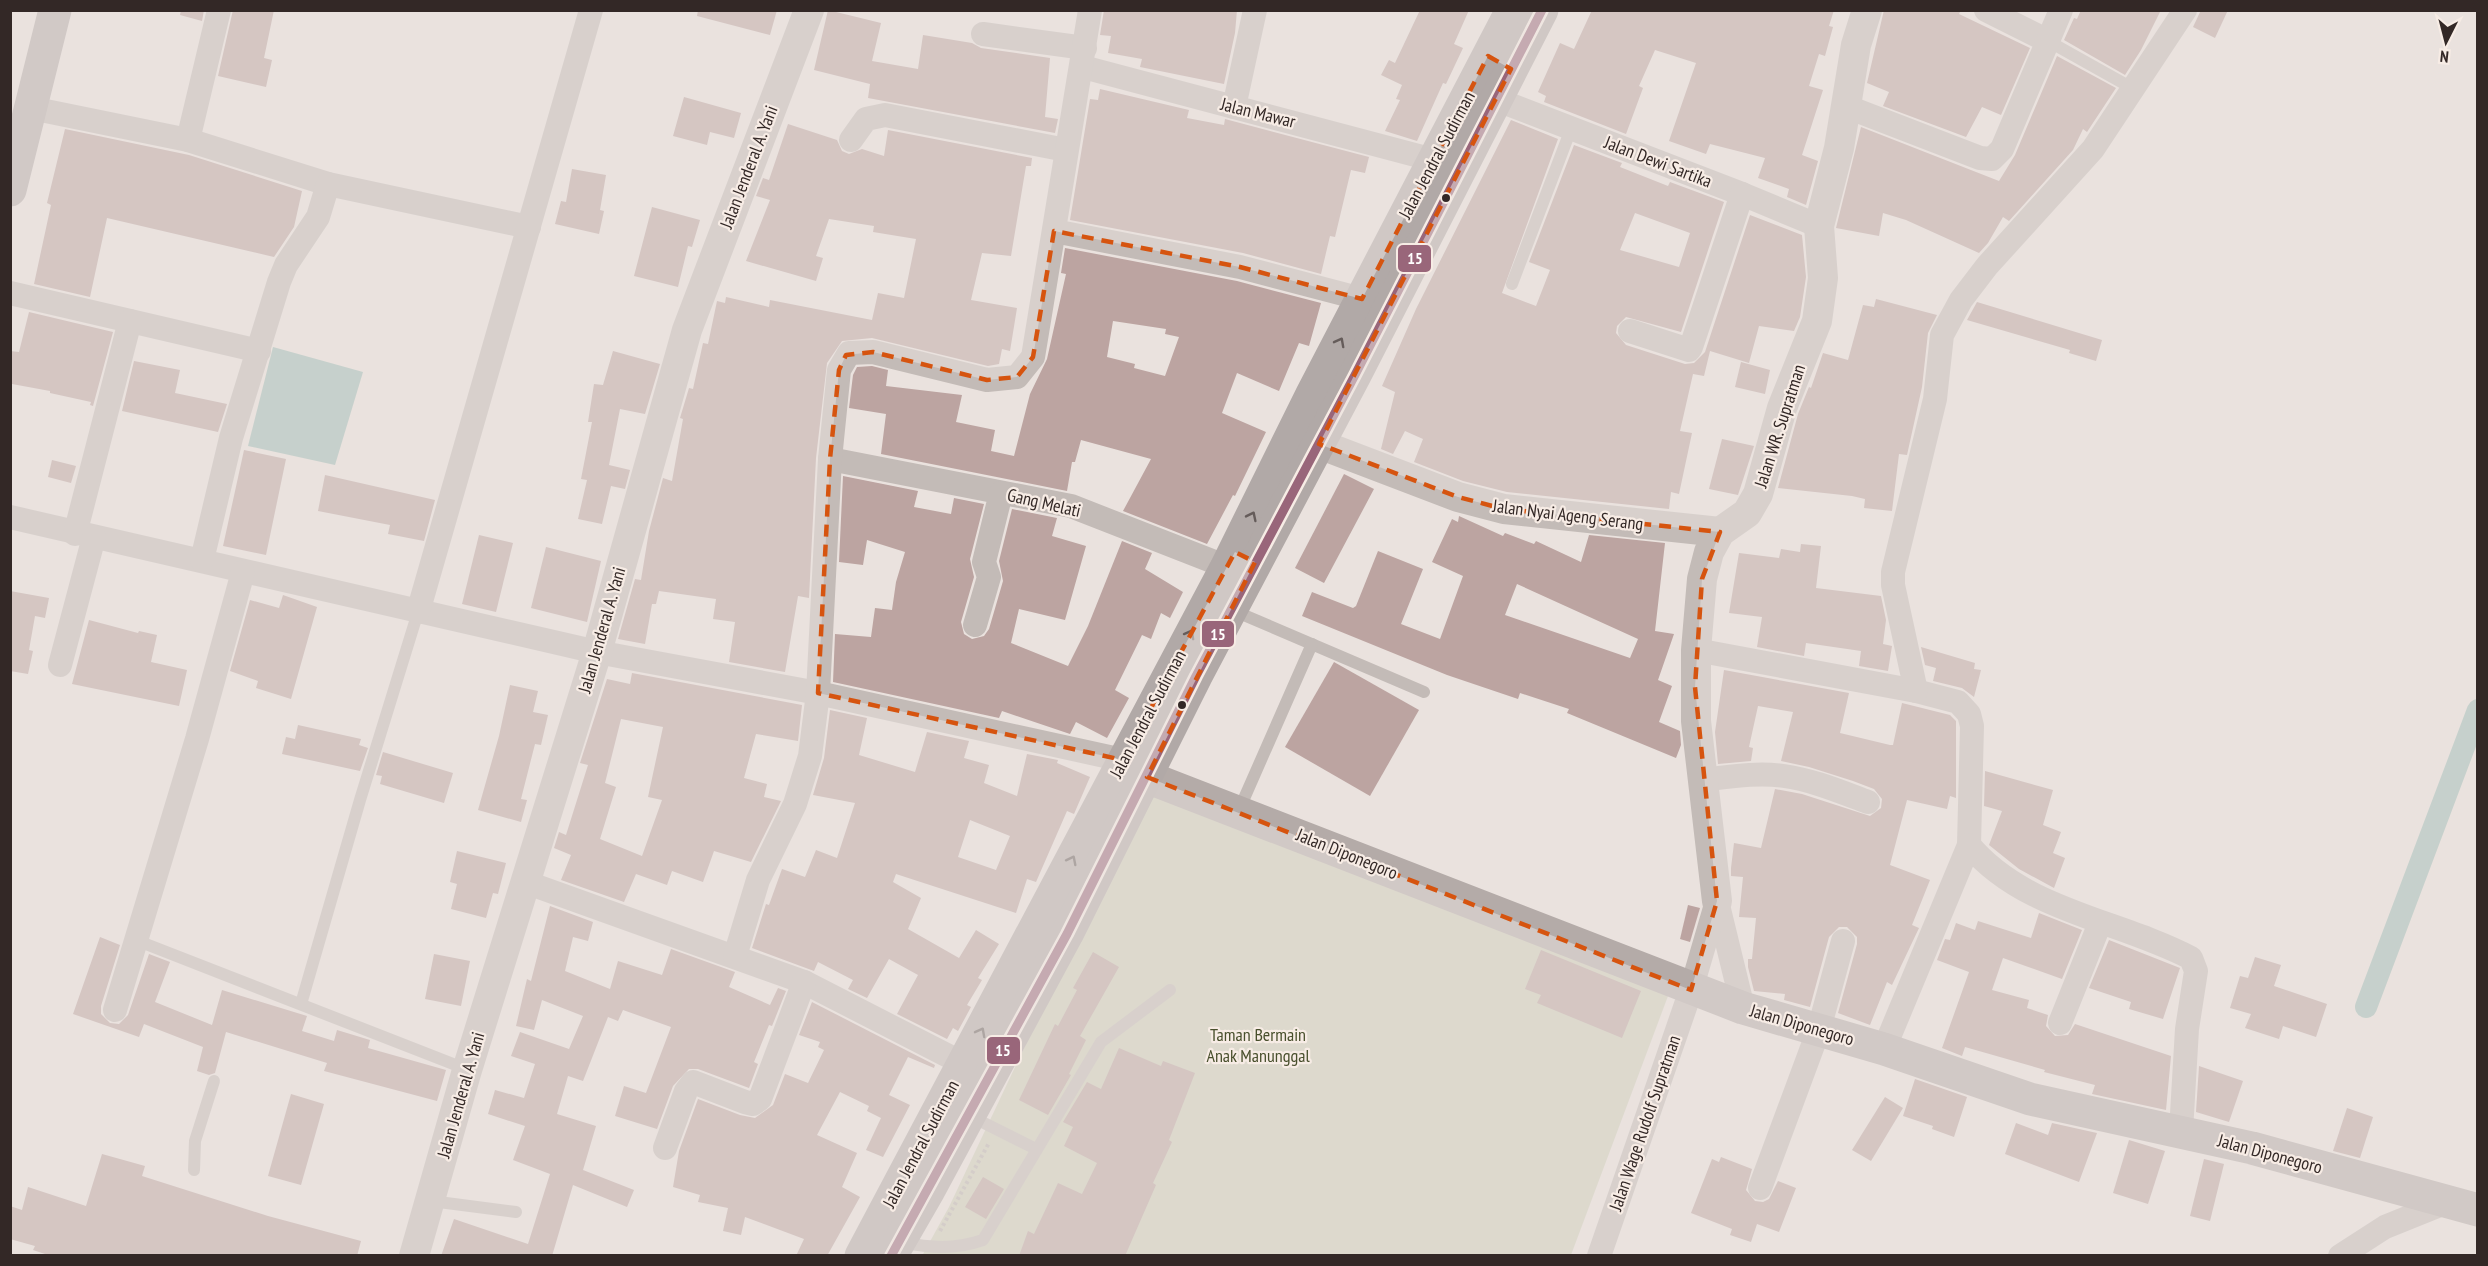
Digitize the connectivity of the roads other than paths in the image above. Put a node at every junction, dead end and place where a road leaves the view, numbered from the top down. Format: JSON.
{"nodes":[{"id":1,"x":55,"y":10,"type":"edge"},
{"id":2,"x":219,"y":10,"type":"edge"},
{"id":3,"x":591,"y":10,"type":"edge"},
{"id":4,"x":809,"y":10,"type":"edge"},
{"id":5,"x":1090,"y":10,"type":"edge"},
{"id":6,"x":1255,"y":10,"type":"edge"},
{"id":7,"x":1512,"y":10,"type":"edge"},
{"id":8,"x":1542,"y":10,"type":"edge"},
{"id":9,"x":1867,"y":10,"type":"edge"},
{"id":10,"x":1986,"y":10,"type":"edge"},
{"id":11,"x":2061,"y":10,"type":"edge"},
{"id":12,"x":2185,"y":10,"type":"edge"},
{"id":13,"x":982,"y":34,"type":"dead end"},
{"id":14,"x":2048,"y":41,"type":"junction"},
{"id":15,"x":1084,"y":57,"type":"junction"},
{"id":16,"x":1500,"y":63,"type":"junction"},
{"id":17,"x":2132,"y":88,"type":"junction"},
{"id":18,"x":1495,"y":99,"type":"junction"},
{"id":19,"x":1845,"y":106,"type":"junction"},
{"id":20,"x":1234,"y":107,"type":"junction"},
{"id":21,"x":31,"y":108,"type":"junction"},
{"id":22,"x":1571,"y":129,"type":"junction"},
{"id":23,"x":188,"y":140,"type":"junction"},
{"id":24,"x":851,"y":140,"type":"dead end"},
{"id":25,"x":1066,"y":150,"type":"junction"},
{"id":26,"x":1434,"y":160,"type":"junction"},
{"id":27,"x":328,"y":184,"type":"junction"},
{"id":28,"x":10,"y":190,"type":"edge"},
{"id":29,"x":1742,"y":194,"type":"junction"},
{"id":30,"x":1820,"y":226,"type":"junction"},
{"id":31,"x":529,"y":227,"type":"junction"},
{"id":32,"x":1054,"y":231,"type":"junction"},
{"id":33,"x":1512,"y":284,"type":"dead end"},
{"id":34,"x":10,"y":293,"type":"edge"},
{"id":35,"x":1362,"y":299,"type":"junction"},
{"id":36,"x":130,"y":321,"type":"junction"},
{"id":37,"x":1630,"y":331,"type":"dead end"},
{"id":38,"x":259,"y":351,"type":"junction"},
{"id":39,"x":1319,"y":444,"type":"junction"},
{"id":40,"x":830,"y":459,"type":"junction"},
{"id":41,"x":1001,"y":493,"type":"junction"},
{"id":42,"x":10,"y":517,"type":"edge"},
{"id":43,"x":1720,"y":532,"type":"junction"},
{"id":44,"x":85,"y":536,"type":"junction"},
{"id":45,"x":202,"y":560,"type":"junction"},
{"id":46,"x":1238,"y":571,"type":"junction"},
{"id":47,"x":243,"y":573,"type":"junction"},
{"id":48,"x":1231,"y":610,"type":"junction"},
{"id":49,"x":418,"y":612,"type":"junction"},
{"id":50,"x":975,"y":625,"type":"dead end"},
{"id":51,"x":1311,"y":644,"type":"junction"},
{"id":52,"x":1696,"y":650,"type":"junction"},
{"id":53,"x":597,"y":652,"type":"junction"},
{"id":54,"x":60,"y":665,"type":"dead end"},
{"id":55,"x":1916,"y":691,"type":"junction"},
{"id":56,"x":1424,"y":692,"type":"dead end"},
{"id":57,"x":818,"y":693,"type":"junction"},
{"id":58,"x":1135,"y":769,"type":"junction"},
{"id":59,"x":1701,"y":780,"type":"junction"},
{"id":60,"x":1868,"y":802,"type":"dead end"},
{"id":61,"x":1239,"y":811,"type":"junction"},
{"id":62,"x":1969,"y":845,"type":"junction"},
{"id":63,"x":525,"y":882,"type":"junction"},
{"id":64,"x":1717,"y":901,"type":"junction"},
{"id":65,"x":2100,"y":923,"type":"junction"},
{"id":66,"x":131,"y":938,"type":"junction"},
{"id":67,"x":1843,"y":941,"type":"dead end"},
{"id":68,"x":735,"y":956,"type":"junction"},
{"id":69,"x":804,"y":982,"type":"junction"},
{"id":70,"x":1170,"y":990,"type":"dead end"},
{"id":71,"x":1691,"y":990,"type":"junction"},
{"id":72,"x":301,"y":1004,"type":"junction"},
{"id":73,"x":1743,"y":1008,"type":"junction"},
{"id":74,"x":116,"y":1010,"type":"dead end"},
{"id":75,"x":2060,"y":1023,"type":"dead end"},
{"id":76,"x":1819,"y":1029,"type":"junction"},
{"id":77,"x":1884,"y":1049,"type":"junction"},
{"id":78,"x":964,"y":1064,"type":"junction"},
{"id":79,"x":467,"y":1070,"type":"junction"},
{"id":80,"x":214,"y":1081,"type":"dead end"},
{"id":81,"x":956,"y":1109,"type":"junction"},
{"id":82,"x":2181,"y":1131,"type":"junction"},
{"id":83,"x":665,"y":1148,"type":"dead end"},
{"id":84,"x":1036,"y":1149,"type":"junction"},
{"id":85,"x":194,"y":1170,"type":"dead end"},
{"id":86,"x":1760,"y":1188,"type":"dead end"},
{"id":87,"x":430,"y":1201,"type":"junction"},
{"id":88,"x":2447,"y":1202,"type":"junction"},
{"id":89,"x":2478,"y":1210,"type":"edge"},
{"id":90,"x":516,"y":1212,"type":"dead end"},
{"id":91,"x":895,"y":1249,"type":"edge"},
{"id":92,"x":414,"y":1256,"type":"edge"},
{"id":93,"x":861,"y":1256,"type":"edge"},
{"id":94,"x":1599,"y":1256,"type":"edge"},
{"id":95,"x":2340,"y":1256,"type":"edge"}],
"edges":[{"from":1,"to":21,"type":"main road"},
{"from":2,"to":23,"type":"street"},
{"from":3,"to":31,"type":"street"},
{"from":4,"to":53,"type":"street","name":"Jalan Jenderal A. Yani"},
{"from":5,"to":15,"type":"street"},
{"from":6,"to":20,"type":"street"},
{"from":7,"to":16,"type":"main road","name":"Jalan Jendral Sudirman"},
{"from":8,"to":16,"type":"main road","name":"Jalan Jendral Sudirman"},
{"from":9,"to":19,"type":"street","name":"Jalan WR. Supratman"},
{"from":10,"to":14,"type":"street"},
{"from":11,"to":14,"type":"street"},
{"from":12,"to":17,"type":"street"},
{"from":13,"to":15,"type":"street","name":"Jalan Mawar"},
{"from":14,"to":17,"type":"lane"},
{"from":14,"to":19,"type":"street"},
{"from":15,"to":20,"type":"street","name":"Jalan Mawar"},
{"from":15,"to":25,"type":"street"},
{"from":16,"to":18,"type":"main road","name":"Jalan Jendral Sudirman"},
{"from":16,"to":26,"type":"main road","name":"Jalan Jendral Sudirman"},
{"from":17,"to":55,"type":"street"},
{"from":18,"to":22,"type":"street","name":"Jalan Dewi Sartika"},
{"from":18,"to":39,"type":"main road","name":"Jalan Jendral Sudirman"},
{"from":19,"to":30,"type":"street","name":"Jalan WR. Supratman"},
{"from":20,"to":26,"type":"street","name":"Jalan Mawar"},
{"from":21,"to":23,"type":"street"},
{"from":21,"to":28,"type":"main road"},
{"from":22,"to":29,"type":"street","name":"Jalan Dewi Sartika"},
{"from":22,"to":33,"type":"lane"},
{"from":23,"to":27,"type":"street"},
{"from":24,"to":25,"type":"street"},
{"from":25,"to":32,"type":"street"},
{"from":26,"to":35,"type":"main road","name":"Jalan Jendral Sudirman"},
{"from":27,"to":31,"type":"street"},
{"from":27,"to":38,"type":"street"},
{"from":29,"to":30,"type":"street","name":"Jalan Dewi Sartika"},
{"from":29,"to":37,"type":"street"},
{"from":30,"to":43,"type":"street","name":"Jalan WR. Supratman"},
{"from":31,"to":49,"type":"street"},
{"from":32,"to":35,"type":"street"},
{"from":32,"to":40,"type":"street"},
{"from":34,"to":36,"type":"street"},
{"from":46,"to":35,"type":"main road","name":"Jalan Jendral Sudirman","one_way":true},
{"from":36,"to":38,"type":"street"},
{"from":36,"to":44,"type":"street"},
{"from":38,"to":45,"type":"street"},
{"from":39,"to":43,"type":"street","name":"Jalan Nyai Ageng Serang"},
{"from":39,"to":46,"type":"main road","name":"Jalan Jendral Sudirman"},
{"from":40,"to":41,"type":"street","name":"Gang Melati"},
{"from":40,"to":57,"type":"street"},
{"from":41,"to":46,"type":"street","name":"Gang Melati"},
{"from":41,"to":50,"type":"street"},
{"from":42,"to":44,"type":"street"},
{"from":43,"to":52,"type":"street","name":"Jalan WR. Supratman"},
{"from":44,"to":45,"type":"street"},
{"from":44,"to":54,"type":"street"},
{"from":45,"to":47,"type":"street"},
{"from":46,"to":48,"type":"main road","name":"Jalan Jendral Sudirman"},
{"from":58,"to":46,"type":"main road","name":"Jalan Jendral Sudirman","one_way":true},
{"from":47,"to":49,"type":"street"},
{"from":47,"to":66,"type":"street"},
{"from":48,"to":51,"type":"lane"},
{"from":48,"to":58,"type":"main road","name":"Jalan Jendral Sudirman"},
{"from":49,"to":53,"type":"street"},
{"from":49,"to":72,"type":"lane"},
{"from":51,"to":56,"type":"lane"},
{"from":51,"to":61,"type":"lane"},
{"from":52,"to":55,"type":"street"},
{"from":52,"to":59,"type":"street","name":"Jalan WR. Supratman"},
{"from":53,"to":57,"type":"street"},
{"from":53,"to":63,"type":"street","name":"Jalan Jenderal A. Yani"},
{"from":55,"to":62,"type":"street"},
{"from":57,"to":58,"type":"street"},
{"from":57,"to":68,"type":"street"},
{"from":58,"to":61,"type":"main road","name":"Jalan Diponegoro"},
{"from":78,"to":58,"type":"main road","name":"Jalan Jendral Sudirman","one_way":true},
{"from":58,"to":81,"type":"main road","name":"Jalan Jendral Sudirman"},
{"from":59,"to":60,"type":"street"},
{"from":59,"to":64,"type":"street","name":"Jalan WR. Supratman"},
{"from":61,"to":71,"type":"main road","name":"Jalan Diponegoro"},
{"from":62,"to":65,"type":"street"},
{"from":62,"to":77,"type":"street"},
{"from":63,"to":68,"type":"street"},
{"from":63,"to":79,"type":"street","name":"Jalan Jenderal A. Yani"},
{"from":64,"to":71,"type":"street","name":"Jalan WR. Supratman"},
{"from":64,"to":73,"type":"street","name":"Jalan WR. Supratman"},
{"from":65,"to":75,"type":"street"},
{"from":65,"to":82,"type":"street"},
{"from":66,"to":72,"type":"lane"},
{"from":66,"to":74,"type":"street"},
{"from":67,"to":76,"type":"street"},
{"from":68,"to":69,"type":"street"},
{"from":69,"to":78,"type":"street"},
{"from":69,"to":83,"type":"street"},
{"from":70,"to":84,"type":"lane"},
{"from":71,"to":73,"type":"main road","name":"Jalan Diponegoro"},
{"from":71,"to":94,"type":"street","name":"Jalan Wage Rudolf Supratman"},
{"from":72,"to":79,"type":"lane"},
{"from":73,"to":76,"type":"main road","name":"Jalan Diponegoro"},
{"from":76,"to":77,"type":"main road","name":"Jalan Diponegoro"},
{"from":76,"to":86,"type":"street"},
{"from":77,"to":82,"type":"main road","name":"Jalan Diponegoro"},
{"from":78,"to":81,"type":"main road","name":"Jalan Jendral Sudirman"},
{"from":79,"to":87,"type":"street","name":"Jalan Jenderal A. Yani"},
{"from":80,"to":85,"type":"lane"},
{"from":81,"to":84,"type":"lane"},
{"from":81,"to":91,"type":"main road","name":"Jalan Jendral Sudirman"},
{"from":81,"to":93,"type":"main road","name":"Jalan Jendral Sudirman"},
{"from":82,"to":88,"type":"main road","name":"Jalan Diponegoro"},
{"from":84,"to":91,"type":"lane"},
{"from":87,"to":90,"type":"lane"},
{"from":87,"to":92,"type":"street","name":"Jalan Jenderal A. Yani"},
{"from":88,"to":89,"type":"main road","name":"Jalan Diponegoro"},
{"from":88,"to":95,"type":"street"}]}
